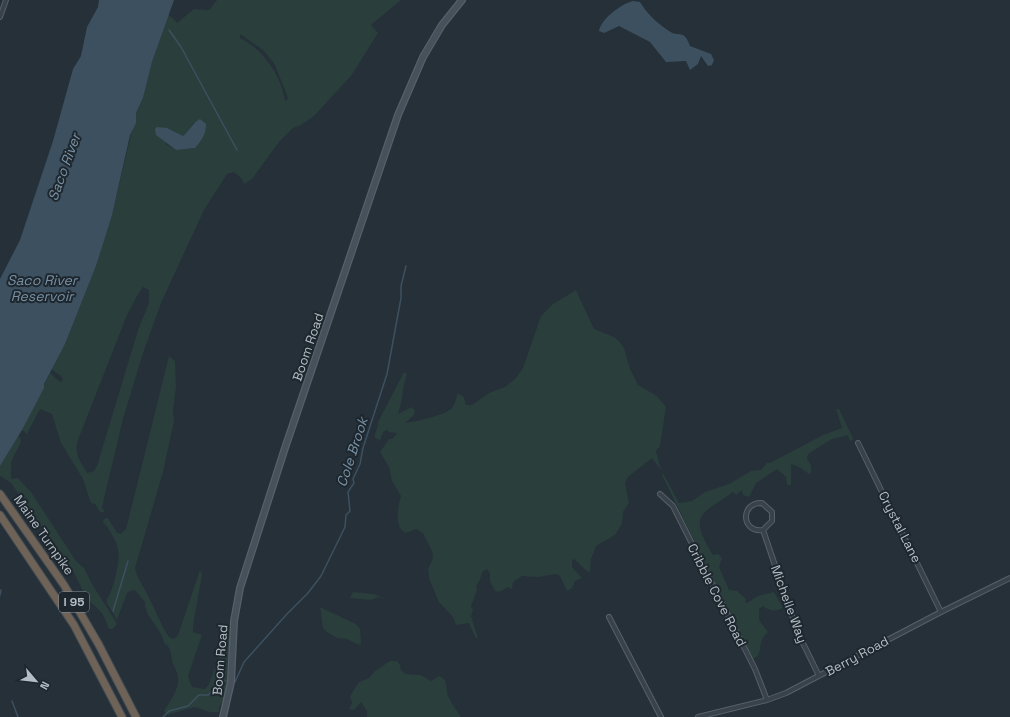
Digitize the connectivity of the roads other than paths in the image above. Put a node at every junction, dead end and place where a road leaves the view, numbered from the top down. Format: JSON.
{"nodes":[{"id":1,"x":6,"y":0,"type":"edge"},
{"id":2,"x":462,"y":0,"type":"edge"},
{"id":3,"x":0,"y":17,"type":"edge"},
{"id":4,"x":858,"y":443,"type":"dead end"},
{"id":5,"x":0,"y":494,"type":"edge"},
{"id":6,"x":660,"y":494,"type":"dead end"},
{"id":7,"x":0,"y":515,"type":"edge"},
{"id":8,"x":763,"y":530,"type":"junction"},
{"id":9,"x":1010,"y":578,"type":"edge"},
{"id":10,"x":941,"y":612,"type":"junction"},
{"id":11,"x":609,"y":617,"type":"dead end"},
{"id":12,"x":819,"y":676,"type":"junction"},
{"id":13,"x":767,"y":700,"type":"junction"},
{"id":14,"x":122,"y":717,"type":"edge"},
{"id":15,"x":136,"y":717,"type":"edge"},
{"id":16,"x":223,"y":717,"type":"edge"},
{"id":17,"x":661,"y":717,"type":"edge"},
{"id":18,"x":698,"y":717,"type":"edge"}],
"edges":[{"from":1,"to":3,"type":"street"},
{"from":2,"to":16,"type":"street","name":"Boom Road"},
{"from":4,"to":10,"type":"street","name":"Crystal Lane"},
{"from":5,"to":15,"type":"highway","name":"Maine Turnpike","number":"I 95"},
{"from":6,"to":13,"type":"street","name":"Cribble Cove Road"},
{"from":7,"to":14,"type":"highway","name":"Maine Turnpike","number":"I 95"},
{"from":8,"to":8,"type":"street"},
{"from":8,"to":12,"type":"street","name":"Michelle Way"},
{"from":9,"to":10,"type":"street","name":"Berry Road"},
{"from":10,"to":12,"type":"street","name":"Berry Road"},
{"from":11,"to":17,"type":"street"},
{"from":12,"to":13,"type":"street","name":"Berry Road"},
{"from":13,"to":18,"type":"street","name":"Berry Road"}]}
